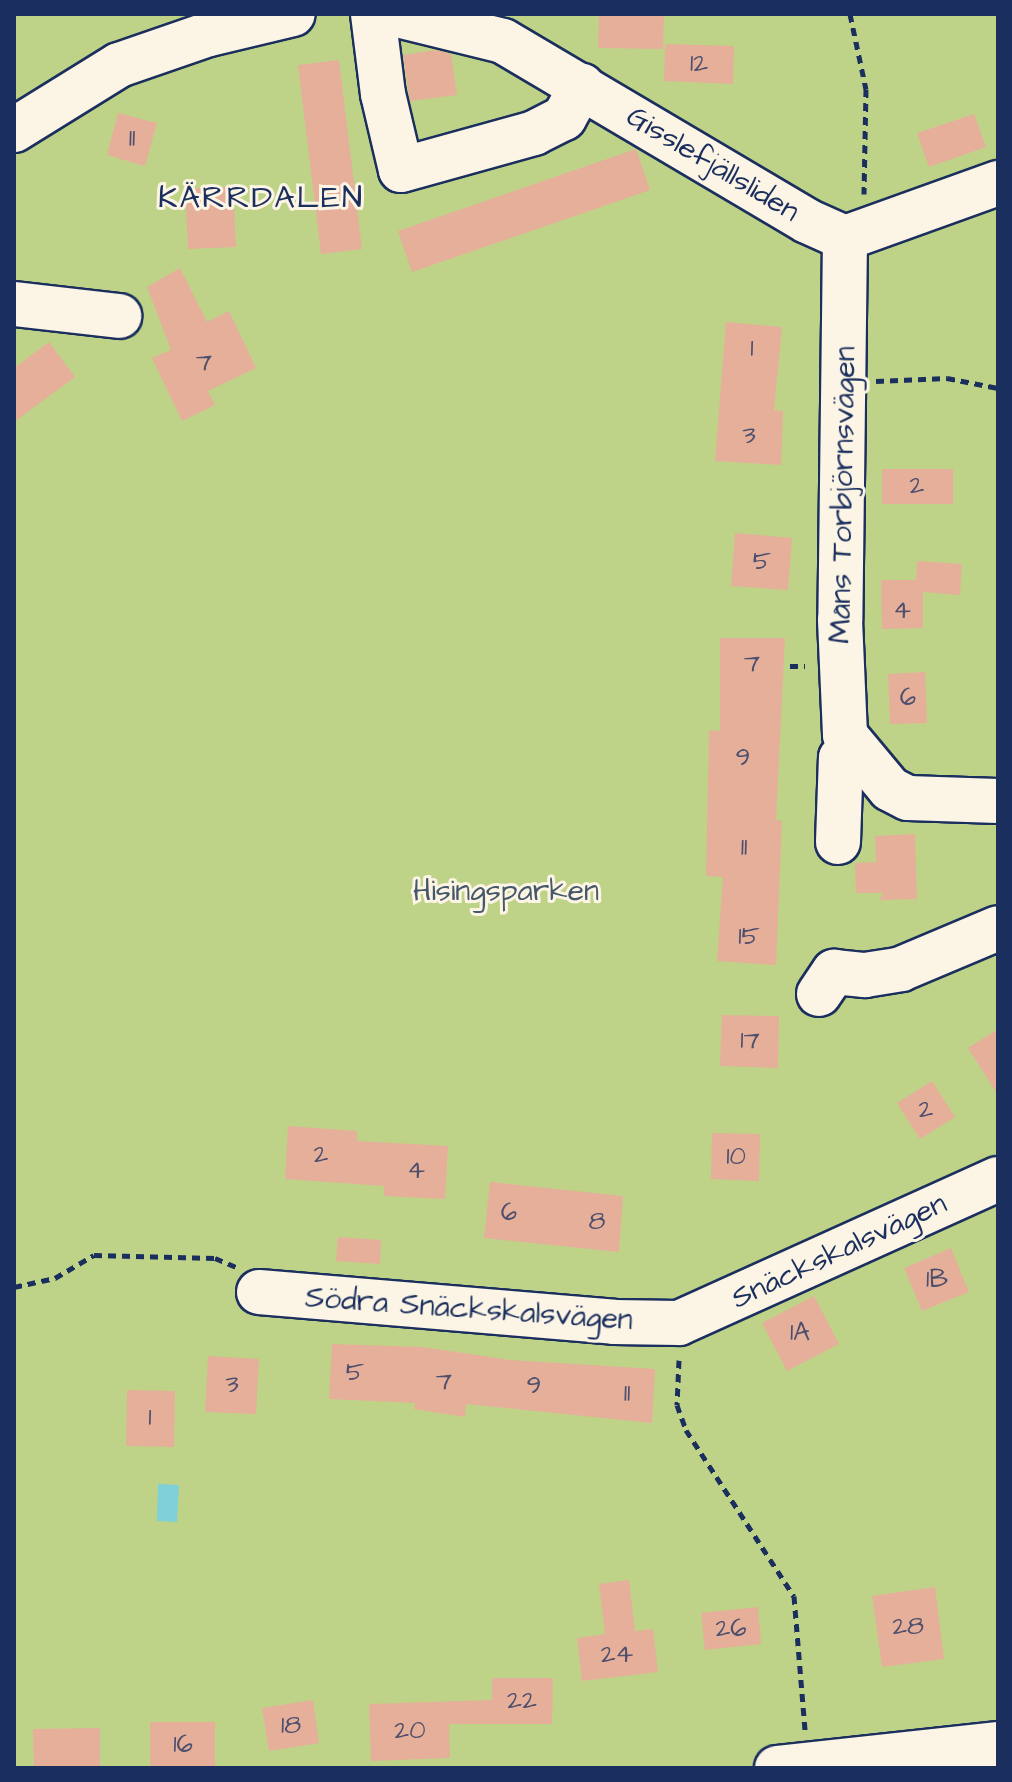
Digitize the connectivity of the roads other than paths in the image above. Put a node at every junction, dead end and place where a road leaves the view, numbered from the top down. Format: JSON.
{"nodes":[{"id":1,"x":293,"y":14,"type":"edge"},
{"id":2,"x":373,"y":14,"type":"edge"},
{"id":3,"x":393,"y":14,"type":"edge"},
{"id":4,"x":582,"y":86,"type":"junction"},
{"id":5,"x":14,"y":130,"type":"edge"},
{"id":6,"x":998,"y":183,"type":"edge"},
{"id":7,"x":857,"y":232,"type":"junction"},
{"id":8,"x":14,"y":304,"type":"edge"},
{"id":9,"x":119,"y":316,"type":"dead end"},
{"id":10,"x":853,"y":750,"type":"junction"},
{"id":11,"x":998,"y":801,"type":"edge"},
{"id":12,"x":838,"y":842,"type":"dead end"},
{"id":13,"x":998,"y":928,"type":"edge"},
{"id":14,"x":819,"y":994,"type":"dead end"},
{"id":15,"x":998,"y":1179,"type":"edge"},
{"id":16,"x":259,"y":1292,"type":"road end"},
{"id":17,"x":679,"y":1323,"type":"joint"},
{"id":18,"x":998,"y":1744,"type":"edge"},
{"id":19,"x":793,"y":1766,"type":"edge"}],
"edges":[{"from":1,"to":5,"type":"street"},
{"from":2,"to":4,"type":"street"},
{"from":3,"to":4,"type":"street","name":"Gisslefjällsliden"},
{"from":4,"to":7,"type":"street","name":"Gisslefjällsliden"},
{"from":6,"to":7,"type":"street"},
{"from":7,"to":10,"type":"street","name":"Måns Torbjörnsvägen"},
{"from":8,"to":9,"type":"street"},
{"from":10,"to":11,"type":"street","name":"Måns Torbjörnsvägen"},
{"from":10,"to":12,"type":"street"},
{"from":13,"to":14,"type":"street"},
{"from":15,"to":17,"type":"street","name":"Snäckskalsvägen"},
{"from":16,"to":17,"type":"street","name":"Södra Snäckskalsvägen"},
{"from":18,"to":19,"type":"street"}]}
